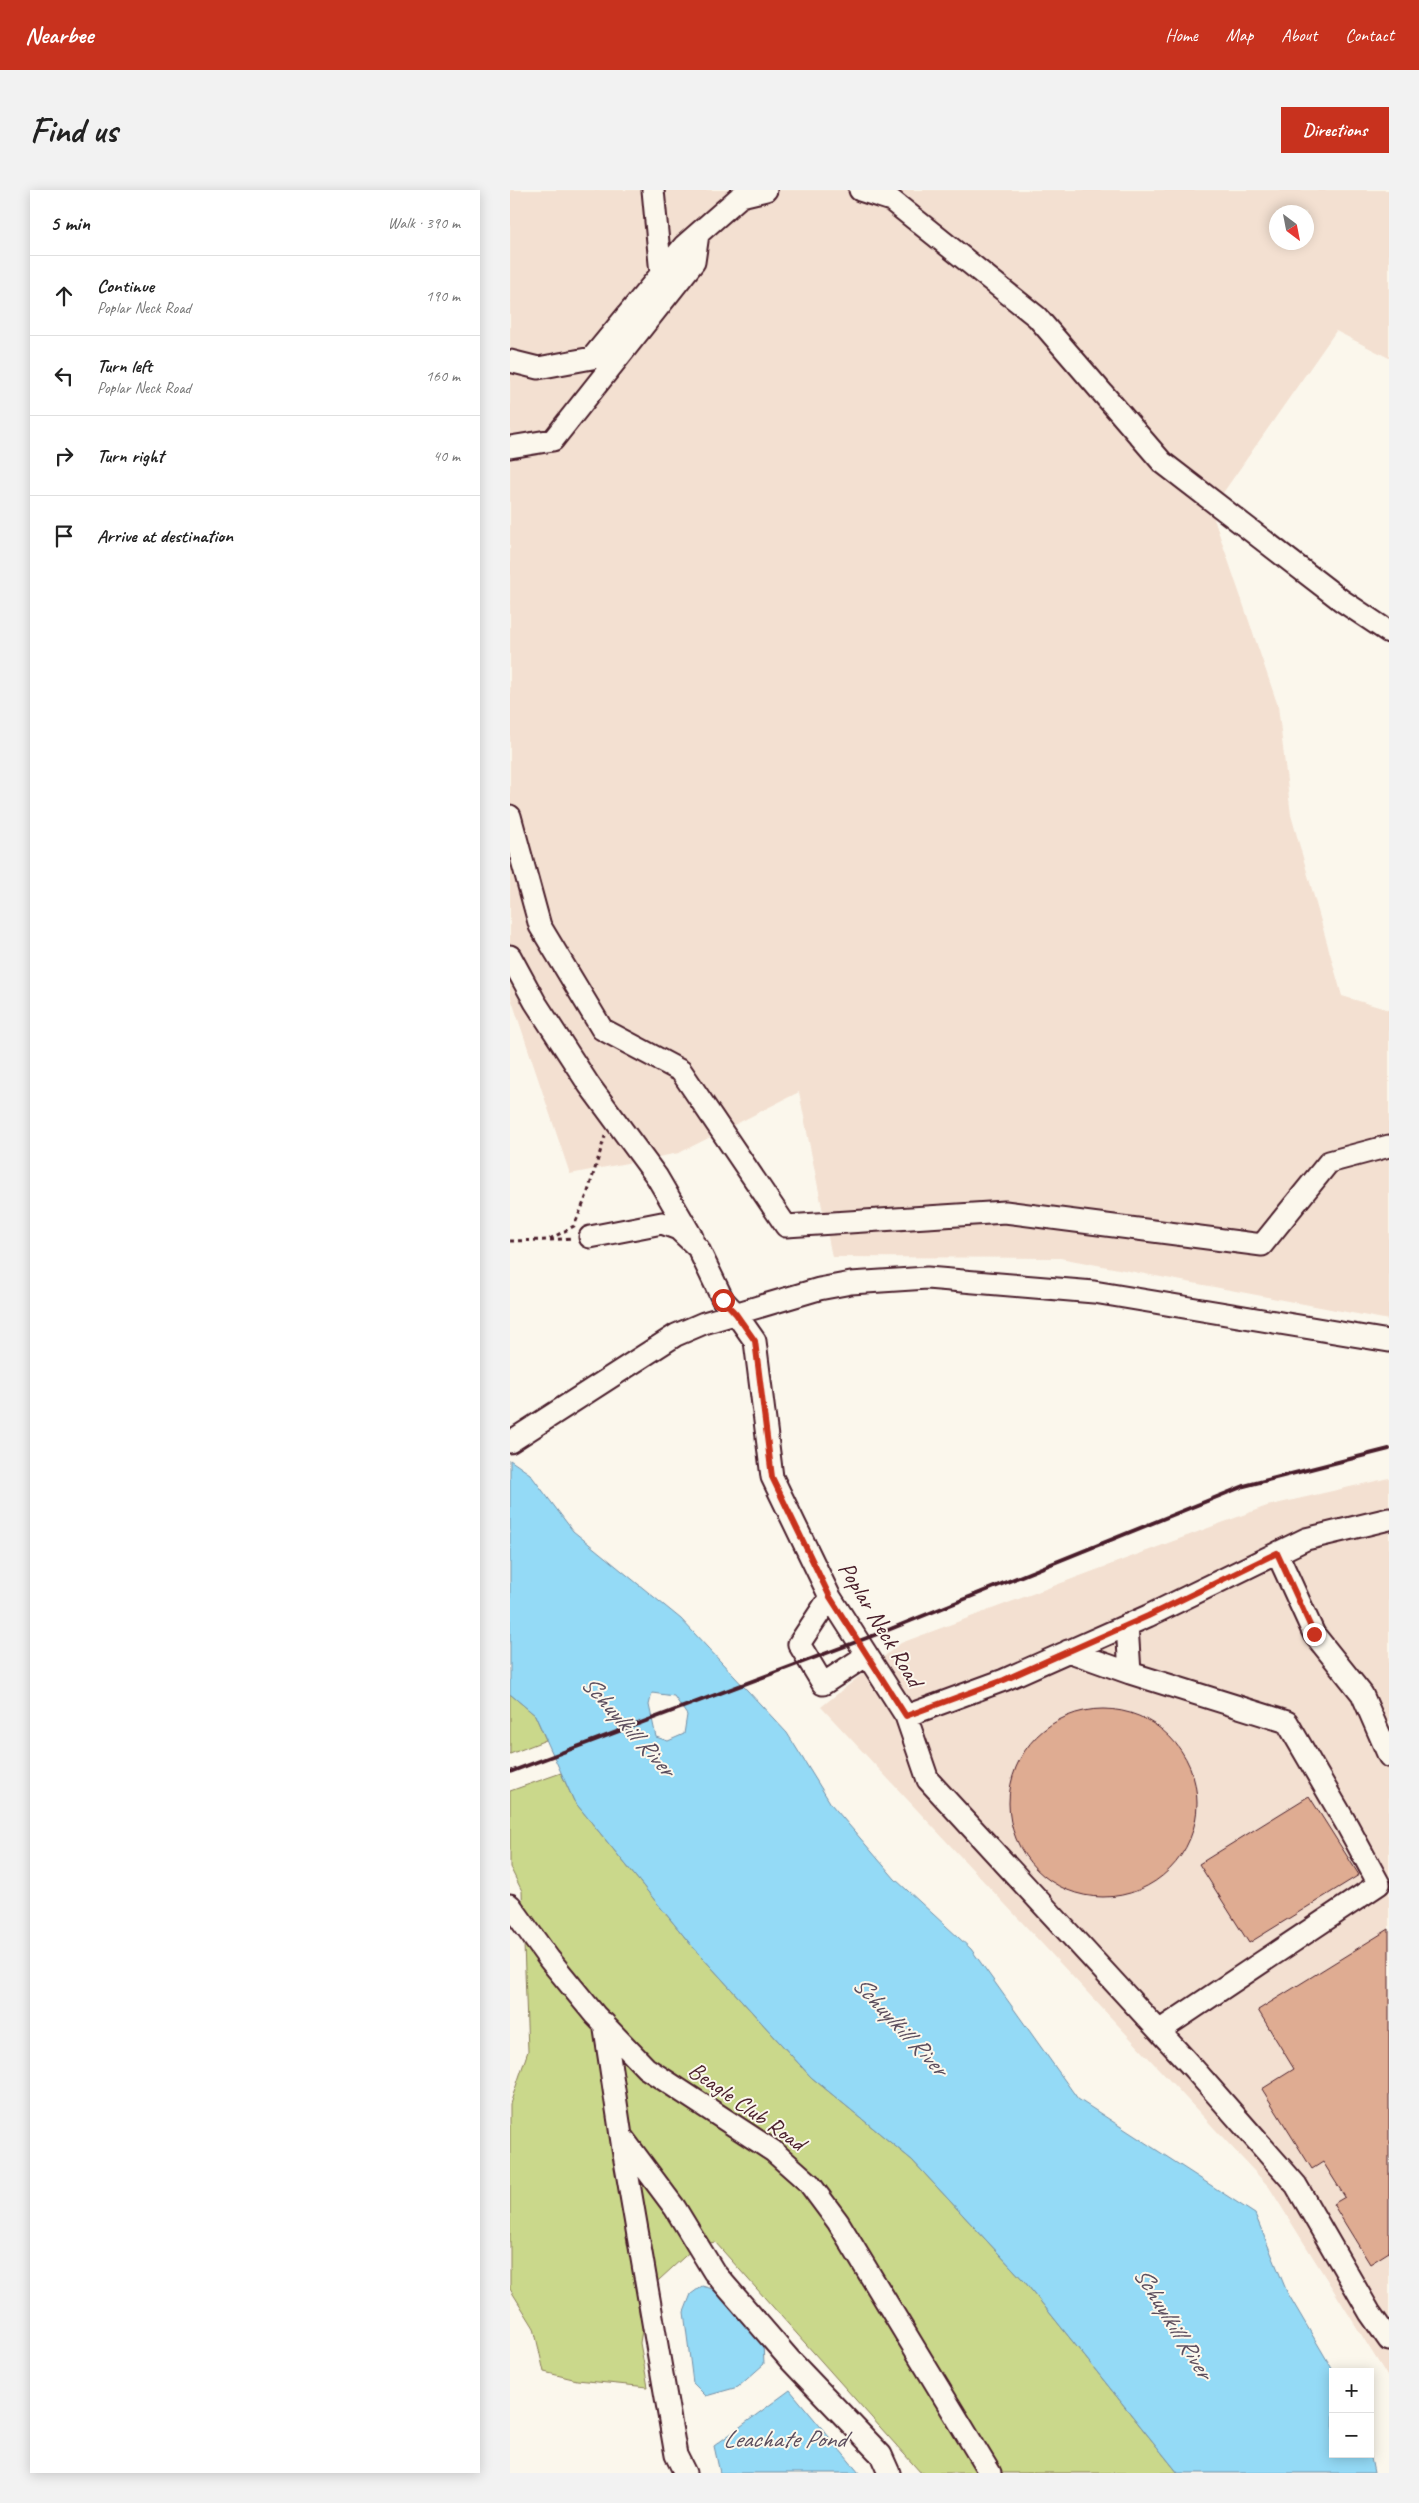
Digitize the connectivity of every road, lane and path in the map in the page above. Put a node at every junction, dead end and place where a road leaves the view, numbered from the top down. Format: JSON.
{"nodes":[{"id":1,"x":653,"y":190,"type":"edge"},
{"id":2,"x":766,"y":190,"type":"edge"},
{"id":3,"x":860,"y":190,"type":"edge"},
{"id":4,"x":698,"y":234,"type":"junction"},
{"id":5,"x":661,"y":274,"type":"junction"},
{"id":6,"x":510,"y":361,"type":"edge"},
{"id":7,"x":510,"y":447,"type":"edge"},
{"id":8,"x":1389,"y":632,"type":"edge"},
{"id":9,"x":510,"y":816,"type":"edge"},
{"id":10,"x":510,"y":956,"type":"edge"},
{"id":11,"x":610,"y":1114,"type":"junction"},
{"id":12,"x":1389,"y":1146,"type":"edge"},
{"id":13,"x":590,"y":1237,"type":"joint"},
{"id":14,"x":548,"y":1240,"type":"junction"},
{"id":15,"x":510,"y":1242,"type":"edge"},
{"id":16,"x":698,"y":1248,"type":"junction"},
{"id":17,"x":736,"y":1314,"type":"junction"},
{"id":18,"x":1389,"y":1341,"type":"edge"},
{"id":19,"x":510,"y":1442,"type":"edge"},
{"id":20,"x":1389,"y":1519,"type":"edge"},
{"id":21,"x":1277,"y":1553,"type":"junction"},
{"id":22,"x":830,"y":1597,"type":"junction"},
{"id":23,"x":1127,"y":1625,"type":"junction"},
{"id":24,"x":1068,"y":1651,"type":"junction"},
{"id":25,"x":867,"y":1655,"type":"junction"},
{"id":26,"x":1130,"y":1673,"type":"junction"},
{"id":27,"x":906,"y":1716,"type":"junction"},
{"id":28,"x":1389,"y":1756,"type":"edge"},
{"id":29,"x":510,"y":1905,"type":"edge"},
{"id":30,"x":604,"y":2024,"type":"junction"},
{"id":31,"x":1159,"y":2031,"type":"junction"},
{"id":32,"x":620,"y":2135,"type":"junction"},
{"id":33,"x":1389,"y":2340,"type":"edge"},
{"id":34,"x":685,"y":2473,"type":"edge"},
{"id":35,"x":889,"y":2473,"type":"edge"},
{"id":36,"x":990,"y":2473,"type":"edge"}],
"edges":[{"from":1,"to":5,"type":"street"},
{"from":2,"to":4,"type":"street"},
{"from":3,"to":8,"type":"street"},
{"from":4,"to":5,"type":"street"},
{"from":4,"to":7,"type":"street"},
{"from":5,"to":6,"type":"street"},
{"from":9,"to":12,"type":"street"},
{"from":10,"to":11,"type":"street","name":"Poplar Neck Road"},
{"from":11,"to":14,"type":"path"},
{"from":11,"to":16,"type":"street","name":"Poplar Neck Road"},
{"from":13,"to":14,"type":"path"},
{"from":13,"to":16,"type":"street"},
{"from":14,"to":15,"type":"path"},
{"from":16,"to":17,"type":"street","name":"Poplar Neck Road"},
{"from":17,"to":18,"type":"street"},
{"from":17,"to":19,"type":"street"},
{"from":17,"to":22,"type":"street","name":"Poplar Neck Road"},
{"from":20,"to":21,"type":"street","name":"Poplar Neck Road"},
{"from":21,"to":23,"type":"street","name":"Poplar Neck Road"},
{"from":21,"to":28,"type":"street"},
{"from":22,"to":25,"type":"street","name":"Poplar Neck Road"},
{"from":22,"to":25,"type":"street"},
{"from":23,"to":24,"type":"street","name":"Poplar Neck Road"},
{"from":23,"to":26,"type":"street"},
{"from":24,"to":26,"type":"street"},
{"from":24,"to":27,"type":"street","name":"Poplar Neck Road"},
{"from":25,"to":27,"type":"street","name":"Poplar Neck Road"},
{"from":26,"to":31,"type":"street"},
{"from":27,"to":31,"type":"street"},
{"from":29,"to":30,"type":"street","name":"Beagle Club Road"},
{"from":30,"to":32,"type":"street"},
{"from":30,"to":36,"type":"street","name":"Beagle Club Road"},
{"from":31,"to":33,"type":"street"},
{"from":32,"to":34,"type":"street"},
{"from":32,"to":35,"type":"street"}]}
